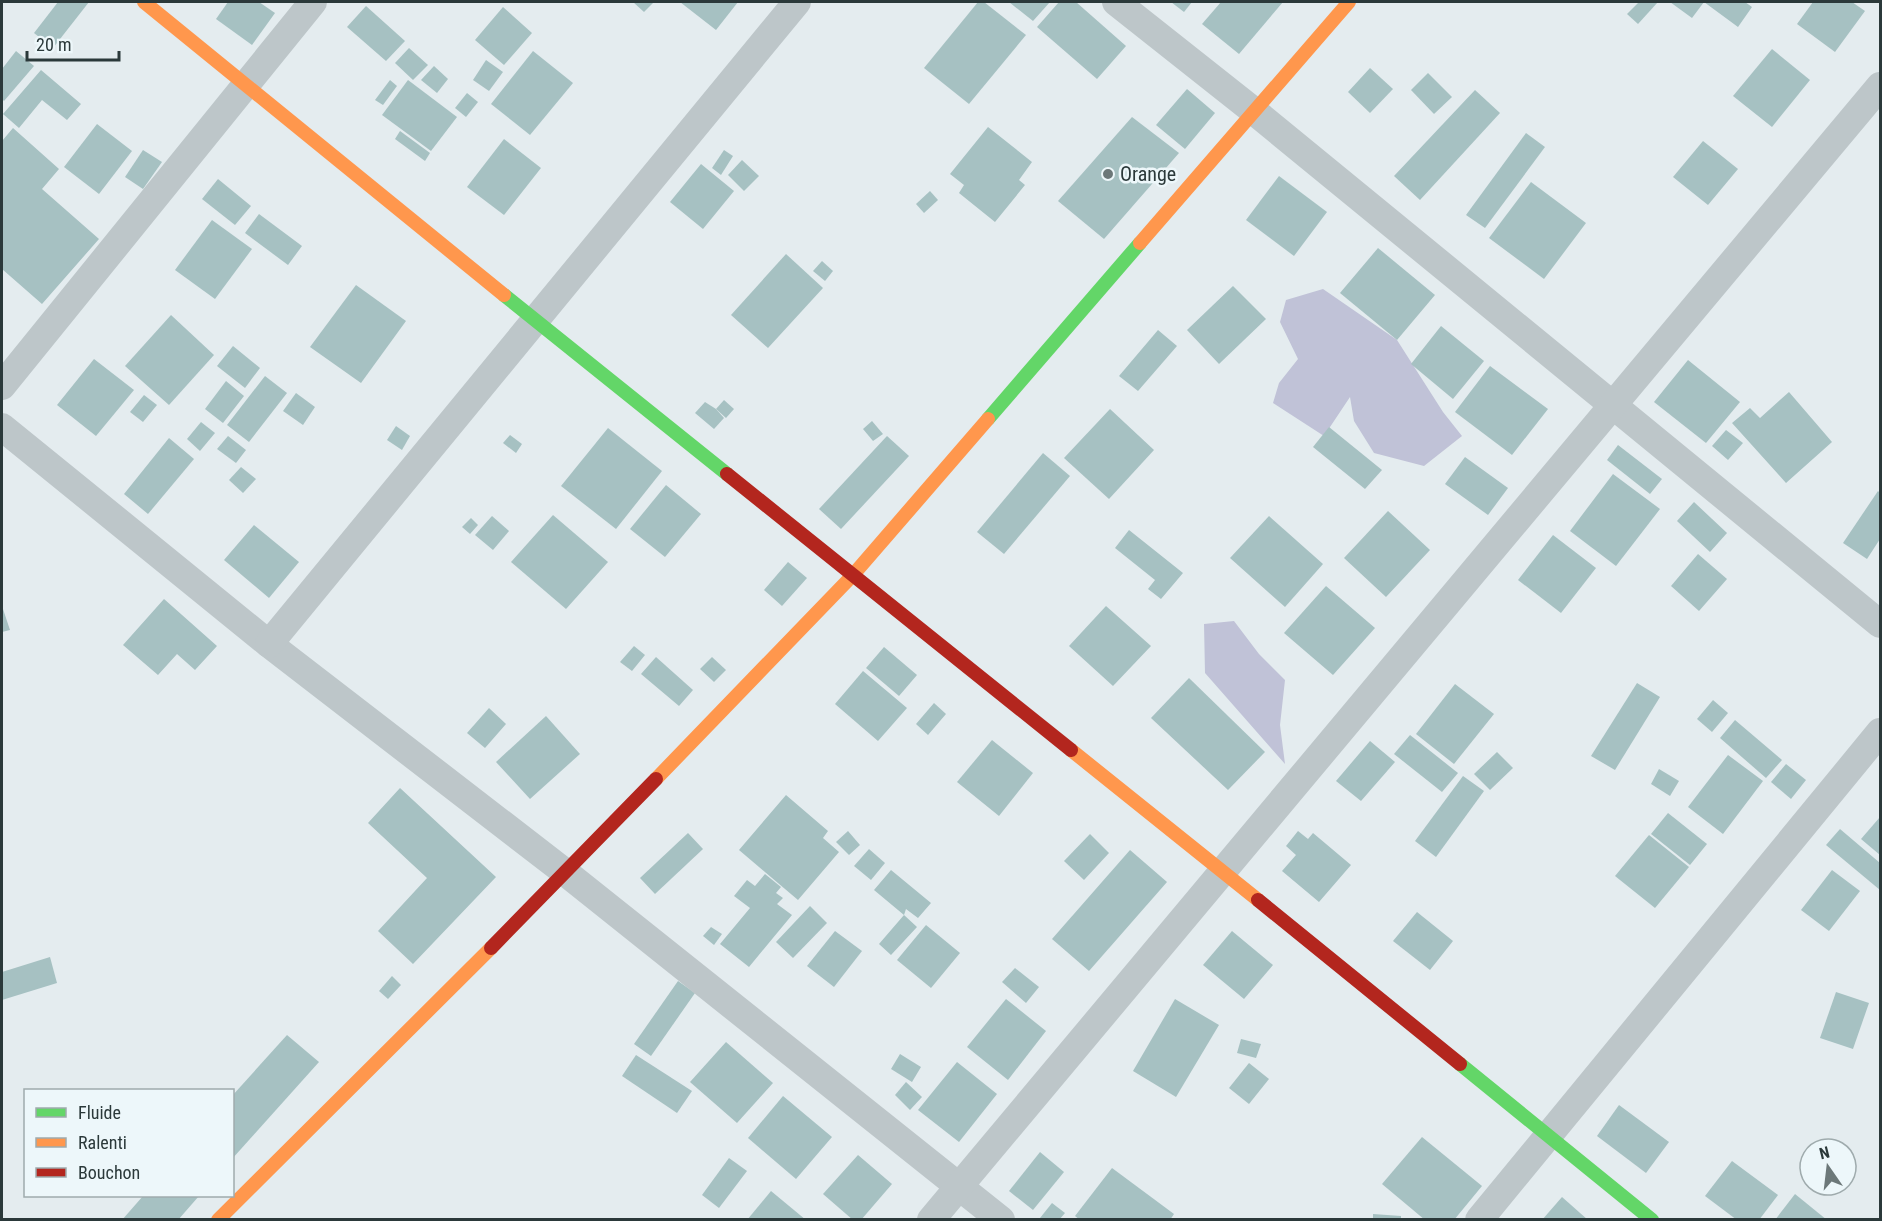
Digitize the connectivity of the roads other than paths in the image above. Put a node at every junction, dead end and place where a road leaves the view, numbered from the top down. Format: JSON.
{"nodes":[{"id":1,"x":144,"y":2,"type":"edge"},
{"id":2,"x":313,"y":2,"type":"edge"},
{"id":3,"x":797,"y":2,"type":"edge"},
{"id":4,"x":1116,"y":2,"type":"edge"},
{"id":5,"x":1349,"y":2,"type":"edge"},
{"id":6,"x":245,"y":84,"type":"junction"},
{"id":7,"x":1881,"y":86,"type":"edge"},
{"id":8,"x":1255,"y":112,"type":"junction"},
{"id":9,"x":535,"y":320,"type":"junction"},
{"id":10,"x":2,"y":386,"type":"edge"},
{"id":11,"x":1613,"y":405,"type":"junction"},
{"id":12,"x":2,"y":427,"type":"edge"},
{"id":13,"x":853,"y":576,"type":"junction"},
{"id":14,"x":1881,"y":624,"type":"edge"},
{"id":15,"x":269,"y":644,"type":"junction"},
{"id":16,"x":1881,"y":732,"type":"edge"},
{"id":17,"x":1222,"y":871,"type":"junction"},
{"id":18,"x":566,"y":873,"type":"junction"},
{"id":19,"x":1548,"y":1136,"type":"junction"},
{"id":20,"x":960,"y":1186,"type":"junction"},
{"id":21,"x":218,"y":1220,"type":"edge"},
{"id":22,"x":931,"y":1220,"type":"edge"},
{"id":23,"x":1001,"y":1220,"type":"edge"},
{"id":24,"x":1479,"y":1220,"type":"edge"},
{"id":25,"x":1652,"y":1220,"type":"edge"}],
"edges":[{"from":1,"to":6,"type":"street"},
{"from":2,"to":6,"type":"street"},
{"from":3,"to":9,"type":"street"},
{"from":4,"to":8,"type":"street"},
{"from":5,"to":8,"type":"street"},
{"from":6,"to":9,"type":"street"},
{"from":6,"to":10,"type":"street"},
{"from":7,"to":11,"type":"street"},
{"from":8,"to":11,"type":"street"},
{"from":8,"to":13,"type":"street"},
{"from":9,"to":13,"type":"street"},
{"from":9,"to":15,"type":"street"},
{"from":11,"to":14,"type":"street"},
{"from":11,"to":17,"type":"street"},
{"from":12,"to":15,"type":"street"},
{"from":13,"to":17,"type":"street"},
{"from":13,"to":18,"type":"street"},
{"from":15,"to":18,"type":"street"},
{"from":16,"to":19,"type":"street"},
{"from":17,"to":19,"type":"street"},
{"from":17,"to":20,"type":"street"},
{"from":18,"to":20,"type":"street"},
{"from":18,"to":21,"type":"street"},
{"from":19,"to":24,"type":"street"},
{"from":19,"to":25,"type":"street"},
{"from":20,"to":22,"type":"street"},
{"from":20,"to":23,"type":"street"}]}
